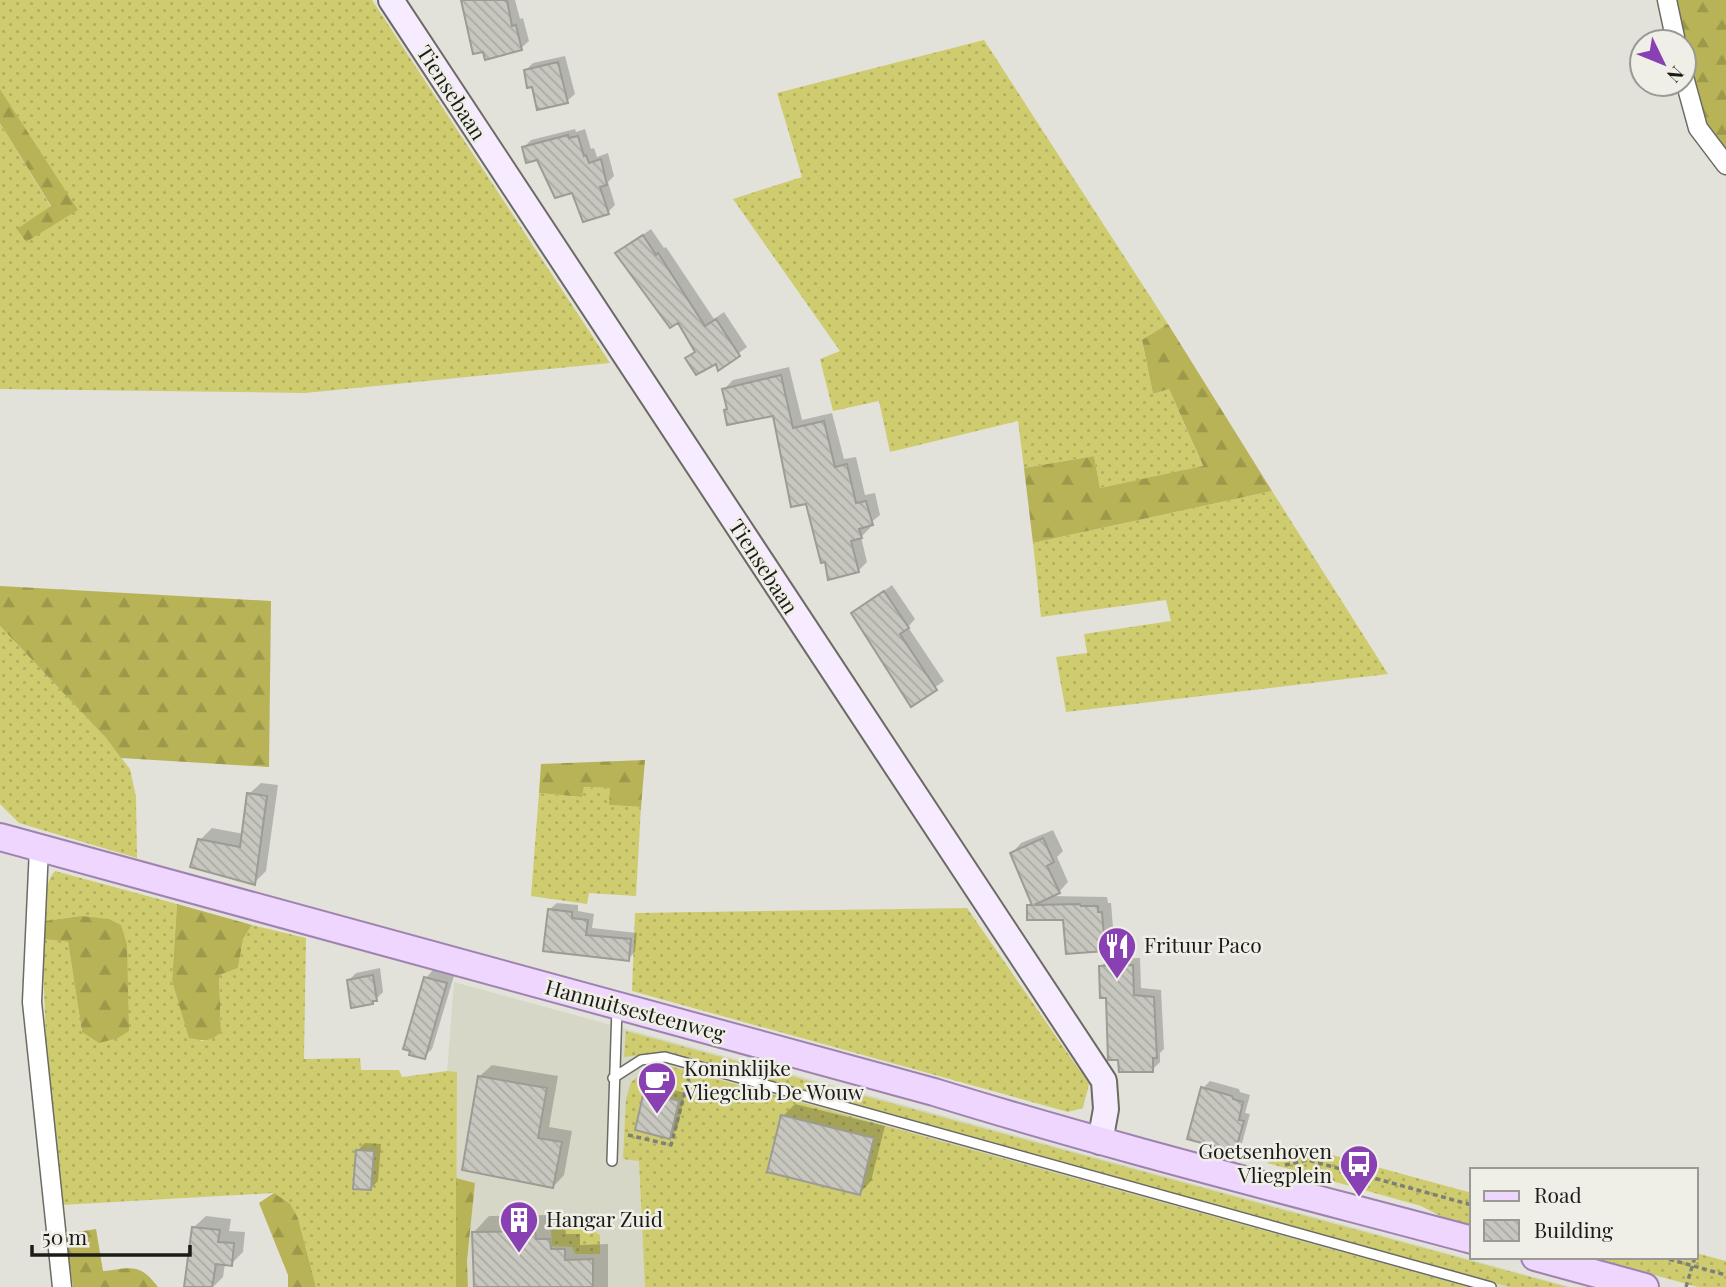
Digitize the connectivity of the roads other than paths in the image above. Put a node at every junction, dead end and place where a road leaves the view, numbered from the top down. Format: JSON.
{"nodes":[{"id":1,"x":391,"y":0,"type":"edge"},
{"id":2,"x":1667,"y":0,"type":"edge"},
{"id":3,"x":1673,"y":28,"type":"edge"},
{"id":4,"x":1690,"y":98,"type":"edge"},
{"id":5,"x":1726,"y":165,"type":"edge"},
{"id":6,"x":0,"y":837,"type":"edge"},
{"id":7,"x":39,"y":848,"type":"junction"},
{"id":8,"x":617,"y":1006,"type":"junction"},
{"id":9,"x":613,"y":1078,"type":"junction"},
{"id":10,"x":1100,"y":1142,"type":"junction"},
{"id":11,"x":612,"y":1161,"type":"dead end"},
{"id":12,"x":1470,"y":1239,"type":"edge"},
{"id":13,"x":1542,"y":1259,"type":"edge"},
{"id":14,"x":62,"y":1287,"type":"edge"},
{"id":15,"x":1491,"y":1287,"type":"edge"},
{"id":16,"x":1644,"y":1287,"type":"edge"}],
"edges":[{"from":1,"to":10,"type":"street","name":"Tiensebaan"},
{"from":2,"to":3,"type":"street"},
{"from":4,"to":5,"type":"street"},
{"from":6,"to":7,"type":"main road","name":"Hannuitsesteenweg"},
{"from":7,"to":8,"type":"main road","name":"Hannuitsesteenweg"},
{"from":7,"to":14,"type":"street"},
{"from":8,"to":9,"type":"lane"},
{"from":8,"to":10,"type":"main road","name":"Hannuitsesteenweg"},
{"from":9,"to":11,"type":"lane"},
{"from":9,"to":15,"type":"lane"},
{"from":10,"to":12,"type":"main road","name":"Hannuitsesteenweg"},
{"from":13,"to":16,"type":"main road"}]}
